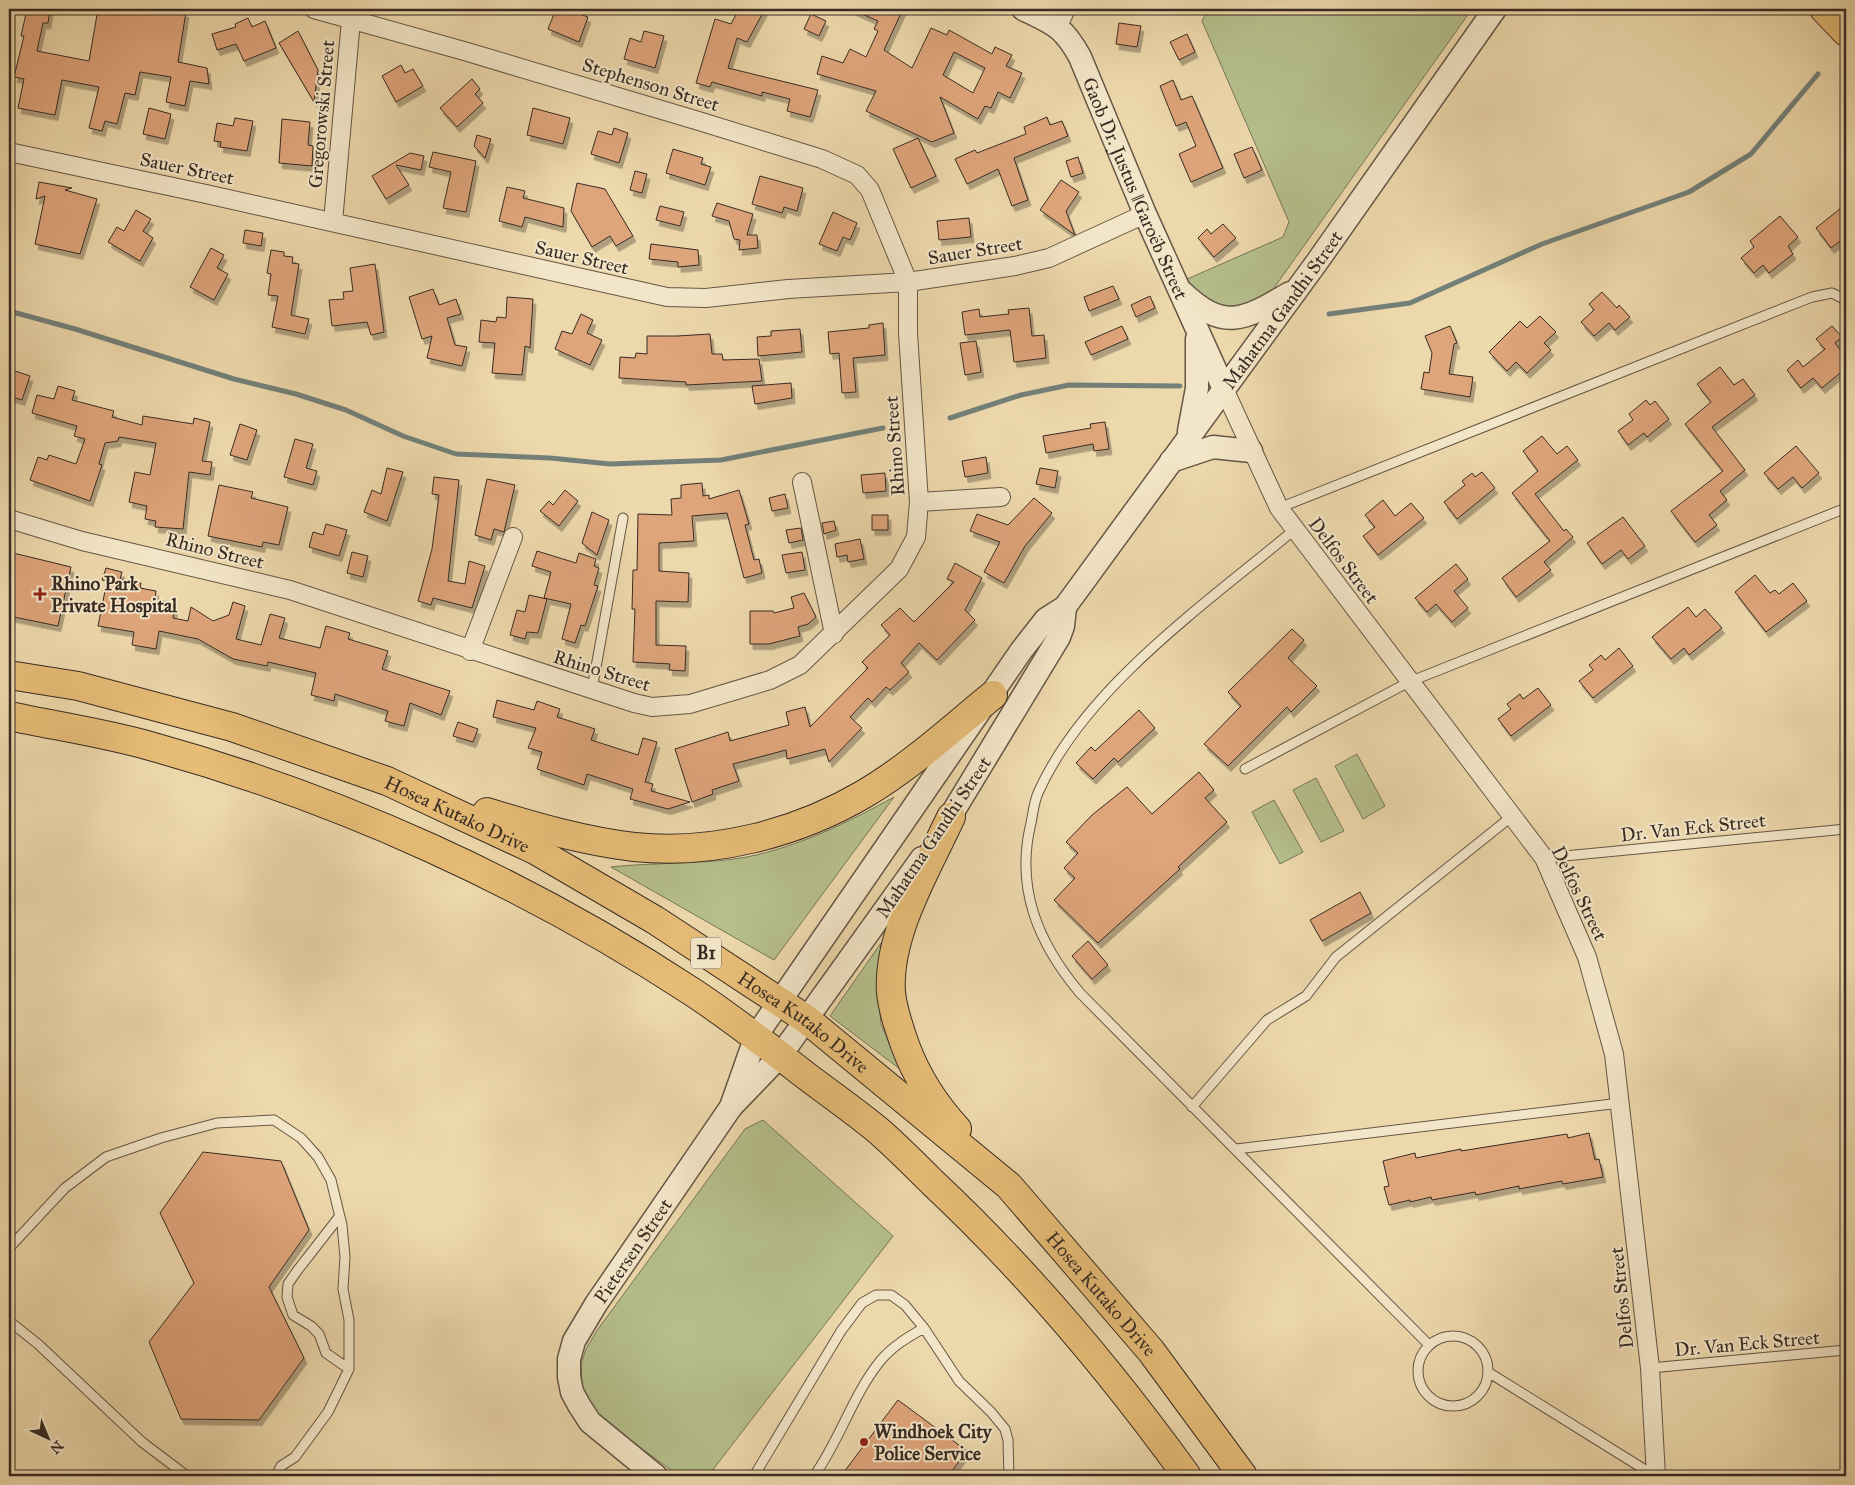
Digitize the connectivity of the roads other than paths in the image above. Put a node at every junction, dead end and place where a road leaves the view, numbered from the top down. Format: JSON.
{"nodes":[{"id":1,"x":314,"y":9,"type":"edge"},
{"id":2,"x":1024,"y":9,"type":"edge"},
{"id":3,"x":1495,"y":9,"type":"edge"},
{"id":4,"x":1824,"y":9,"type":"edge"},
{"id":5,"x":350,"y":14,"type":"edge"},
{"id":6,"x":1062,"y":18,"type":"edge"},
{"id":7,"x":1846,"y":32,"type":"edge"},
{"id":8,"x":9,"y":152,"type":"edge"},
{"id":9,"x":1145,"y":214,"type":"junction"},
{"id":10,"x":333,"y":222,"type":"junction"},
{"id":11,"x":908,"y":282,"type":"junction"},
{"id":12,"x":1179,"y":289,"type":"junction"},
{"id":13,"x":1297,"y":289,"type":"junction"},
{"id":14,"x":1846,"y":300,"type":"edge"},
{"id":15,"x":1197,"y":332,"type":"junction"},
{"id":16,"x":1224,"y":389,"type":"junction"},
{"id":17,"x":1187,"y":439,"type":"junction"},
{"id":18,"x":1251,"y":451,"type":"junction"},
{"id":19,"x":1171,"y":461,"type":"junction"},
{"id":20,"x":802,"y":482,"type":"dead end"},
{"id":21,"x":1001,"y":497,"type":"dead end"},
{"id":22,"x":919,"y":502,"type":"junction"},
{"id":23,"x":1279,"y":508,"type":"junction"},
{"id":24,"x":1846,"y":508,"type":"edge"},
{"id":25,"x":623,"y":518,"type":"dead end"},
{"id":26,"x":9,"y":519,"type":"edge"},
{"id":27,"x":1294,"y":530,"type":"junction"},
{"id":28,"x":513,"y":537,"type":"dead end"},
{"id":29,"x":1065,"y":607,"type":"junction"},
{"id":30,"x":834,"y":634,"type":"junction"},
{"id":31,"x":470,"y":651,"type":"junction"},
{"id":32,"x":9,"y":675,"type":"edge"},
{"id":33,"x":1409,"y":682,"type":"junction"},
{"id":34,"x":592,"y":689,"type":"junction"},
{"id":35,"x":993,"y":695,"type":"junction"},
{"id":36,"x":9,"y":716,"type":"edge"},
{"id":37,"x":1245,"y":769,"type":"dead end"},
{"id":38,"x":388,"y":781,"type":"junction"},
{"id":39,"x":951,"y":817,"type":"junction"},
{"id":40,"x":1511,"y":817,"type":"junction"},
{"id":41,"x":1846,"y":828,"type":"edge"},
{"id":42,"x":1544,"y":858,"type":"junction"},
{"id":43,"x":780,"y":1002,"type":"junction"},
{"id":44,"x":806,"y":1019,"type":"junction"},
{"id":45,"x":755,"y":1037,"type":"junction"},
{"id":46,"x":780,"y":1056,"type":"junction"},
{"id":47,"x":1620,"y":1103,"type":"junction"},
{"id":48,"x":731,"y":1107,"type":"junction"},
{"id":49,"x":1192,"y":1107,"type":"junction"},
{"id":50,"x":1236,"y":1149,"type":"junction"},
{"id":51,"x":1009,"y":1186,"type":"junction"},
{"id":52,"x":339,"y":1217,"type":"junction"},
{"id":53,"x":9,"y":1248,"type":"edge"},
{"id":54,"x":9,"y":1321,"type":"edge"},
{"id":55,"x":924,"y":1328,"type":"junction"},
{"id":56,"x":1429,"y":1346,"type":"junction"},
{"id":57,"x":1846,"y":1350,"type":"edge"},
{"id":58,"x":1650,"y":1368,"type":"junction"},
{"id":59,"x":349,"y":1369,"type":"junction"},
{"id":60,"x":1488,"y":1372,"type":"junction"},
{"id":61,"x":187,"y":1476,"type":"edge"},
{"id":62,"x":276,"y":1476,"type":"edge"},
{"id":63,"x":656,"y":1476,"type":"edge"},
{"id":64,"x":754,"y":1476,"type":"edge"},
{"id":65,"x":814,"y":1476,"type":"edge"},
{"id":66,"x":1009,"y":1476,"type":"edge"},
{"id":67,"x":1187,"y":1476,"type":"edge"},
{"id":68,"x":1243,"y":1476,"type":"edge"},
{"id":69,"x":1656,"y":1476,"type":"edge"}],
"edges":[{"from":1,"to":5,"type":"street","name":"Stephenson Street"},
{"from":2,"to":6,"type":"street","name":"Gaob Dr. Justus ǁGaroëb Street"},
{"from":3,"to":13,"type":"street","name":"Mahatma Gandhi Street"},
{"from":4,"to":7,"type":"main road"},
{"from":5,"to":10,"type":"street","name":"Gregorowski Street"},
{"from":5,"to":11,"type":"street","name":"Stephenson Street"},
{"from":6,"to":9,"type":"street","name":"Gaob Dr. Justus ǁGaroëb Street"},
{"from":8,"to":10,"type":"street","name":"Sauer Street"},
{"from":9,"to":11,"type":"street","name":"Sauer Street"},
{"from":9,"to":12,"type":"street","name":"Gaob Dr. Justus ǁGaroëb Street"},
{"from":10,"to":11,"type":"street","name":"Sauer Street"},
{"from":11,"to":22,"type":"street","name":"Rhino Street"},
{"from":12,"to":13,"type":"street"},
{"from":12,"to":15,"type":"street","name":"Gaob Dr. Justus ǁGaroëb Street"},
{"from":13,"to":16,"type":"street","name":"Mahatma Gandhi Street"},
{"from":14,"to":23,"type":"lane"},
{"from":15,"to":16,"type":"street","name":"Gaob Dr. Justus ǁGaroëb Street"},
{"from":15,"to":17,"type":"street"},
{"from":16,"to":17,"type":"street","name":"Mahatma Gandhi Street"},
{"from":16,"to":18,"type":"street","name":"Delfos Street"},
{"from":17,"to":19,"type":"street","name":"Mahatma Gandhi Street"},
{"from":18,"to":19,"type":"street"},
{"from":18,"to":23,"type":"street","name":"Delfos Street"},
{"from":19,"to":29,"type":"street","name":"Mahatma Gandhi Street"},
{"from":20,"to":30,"type":"street"},
{"from":21,"to":22,"type":"street"},
{"from":22,"to":30,"type":"street","name":"Rhino Street"},
{"from":23,"to":27,"type":"street","name":"Delfos Street"},
{"from":24,"to":33,"type":"lane"},
{"from":25,"to":34,"type":"lane"},
{"from":26,"to":31,"type":"street","name":"Rhino Street"},
{"from":27,"to":33,"type":"street","name":"Delfos Street"},
{"from":27,"to":49,"type":"lane"},
{"from":28,"to":31,"type":"street"},
{"from":29,"to":35,"type":"street","name":"Mahatma Gandhi Street"},
{"from":29,"to":39,"type":"street","name":"Mahatma Gandhi Street"},
{"from":30,"to":34,"type":"street","name":"Rhino Street"},
{"from":31,"to":34,"type":"street","name":"Rhino Street"},
{"from":32,"to":38,"type":"main road","name":"Hosea Kutako Drive","number":"B1"},
{"from":33,"to":37,"type":"lane"},
{"from":33,"to":40,"type":"street","name":"Delfos Street"},
{"from":35,"to":38,"type":"main road"},
{"from":35,"to":43,"type":"street","name":"Mahatma Gandhi Street"},
{"from":36,"to":45,"type":"main road","number":"B1"},
{"from":38,"to":43,"type":"main road","name":"Hosea Kutako Drive","number":"B1"},
{"from":39,"to":44,"type":"street","name":"Mahatma Gandhi Street"},
{"from":39,"to":51,"type":"main road"},
{"from":40,"to":42,"type":"street","name":"Delfos Street"},
{"from":40,"to":49,"type":"lane"},
{"from":41,"to":42,"type":"lane","name":"Dr. Van Eck Street"},
{"from":42,"to":47,"type":"street","name":"Delfos Street"},
{"from":43,"to":44,"type":"main road","name":"Hosea Kutako Drive","number":"B1"},
{"from":43,"to":45,"type":"street","name":"Mahatma Gandhi Street"},
{"from":44,"to":46,"type":"street","name":"Mahatma Gandhi Street"},
{"from":44,"to":51,"type":"main road","name":"Hosea Kutako Drive","number":"B1"},
{"from":45,"to":46,"type":"main road","number":"B1"},
{"from":45,"to":48,"type":"street","name":"Pietersen Street"},
{"from":46,"to":48,"type":"street","name":"Pietersen Street"},
{"from":46,"to":67,"type":"main road","number":"B1"},
{"from":47,"to":50,"type":"lane"},
{"from":47,"to":58,"type":"street","name":"Delfos Street"},
{"from":48,"to":63,"type":"street","name":"Pietersen Street"},
{"from":49,"to":50,"type":"lane"},
{"from":50,"to":56,"type":"lane"},
{"from":51,"to":68,"type":"main road","name":"Hosea Kutako Drive","number":"B1"},
{"from":52,"to":53,"type":"lane"},
{"from":52,"to":59,"type":"lane"},
{"from":52,"to":59,"type":"lane"},
{"from":54,"to":61,"type":"lane"},
{"from":55,"to":64,"type":"lane"},
{"from":55,"to":65,"type":"lane"},
{"from":55,"to":66,"type":"lane"},
{"from":56,"to":60,"type":"lane"},
{"from":56,"to":60,"type":"lane"},
{"from":57,"to":58,"type":"lane","name":"Dr. Van Eck Street"},
{"from":58,"to":69,"type":"street","name":"Delfos Street"},
{"from":59,"to":62,"type":"lane"},
{"from":60,"to":69,"type":"lane"}]}
